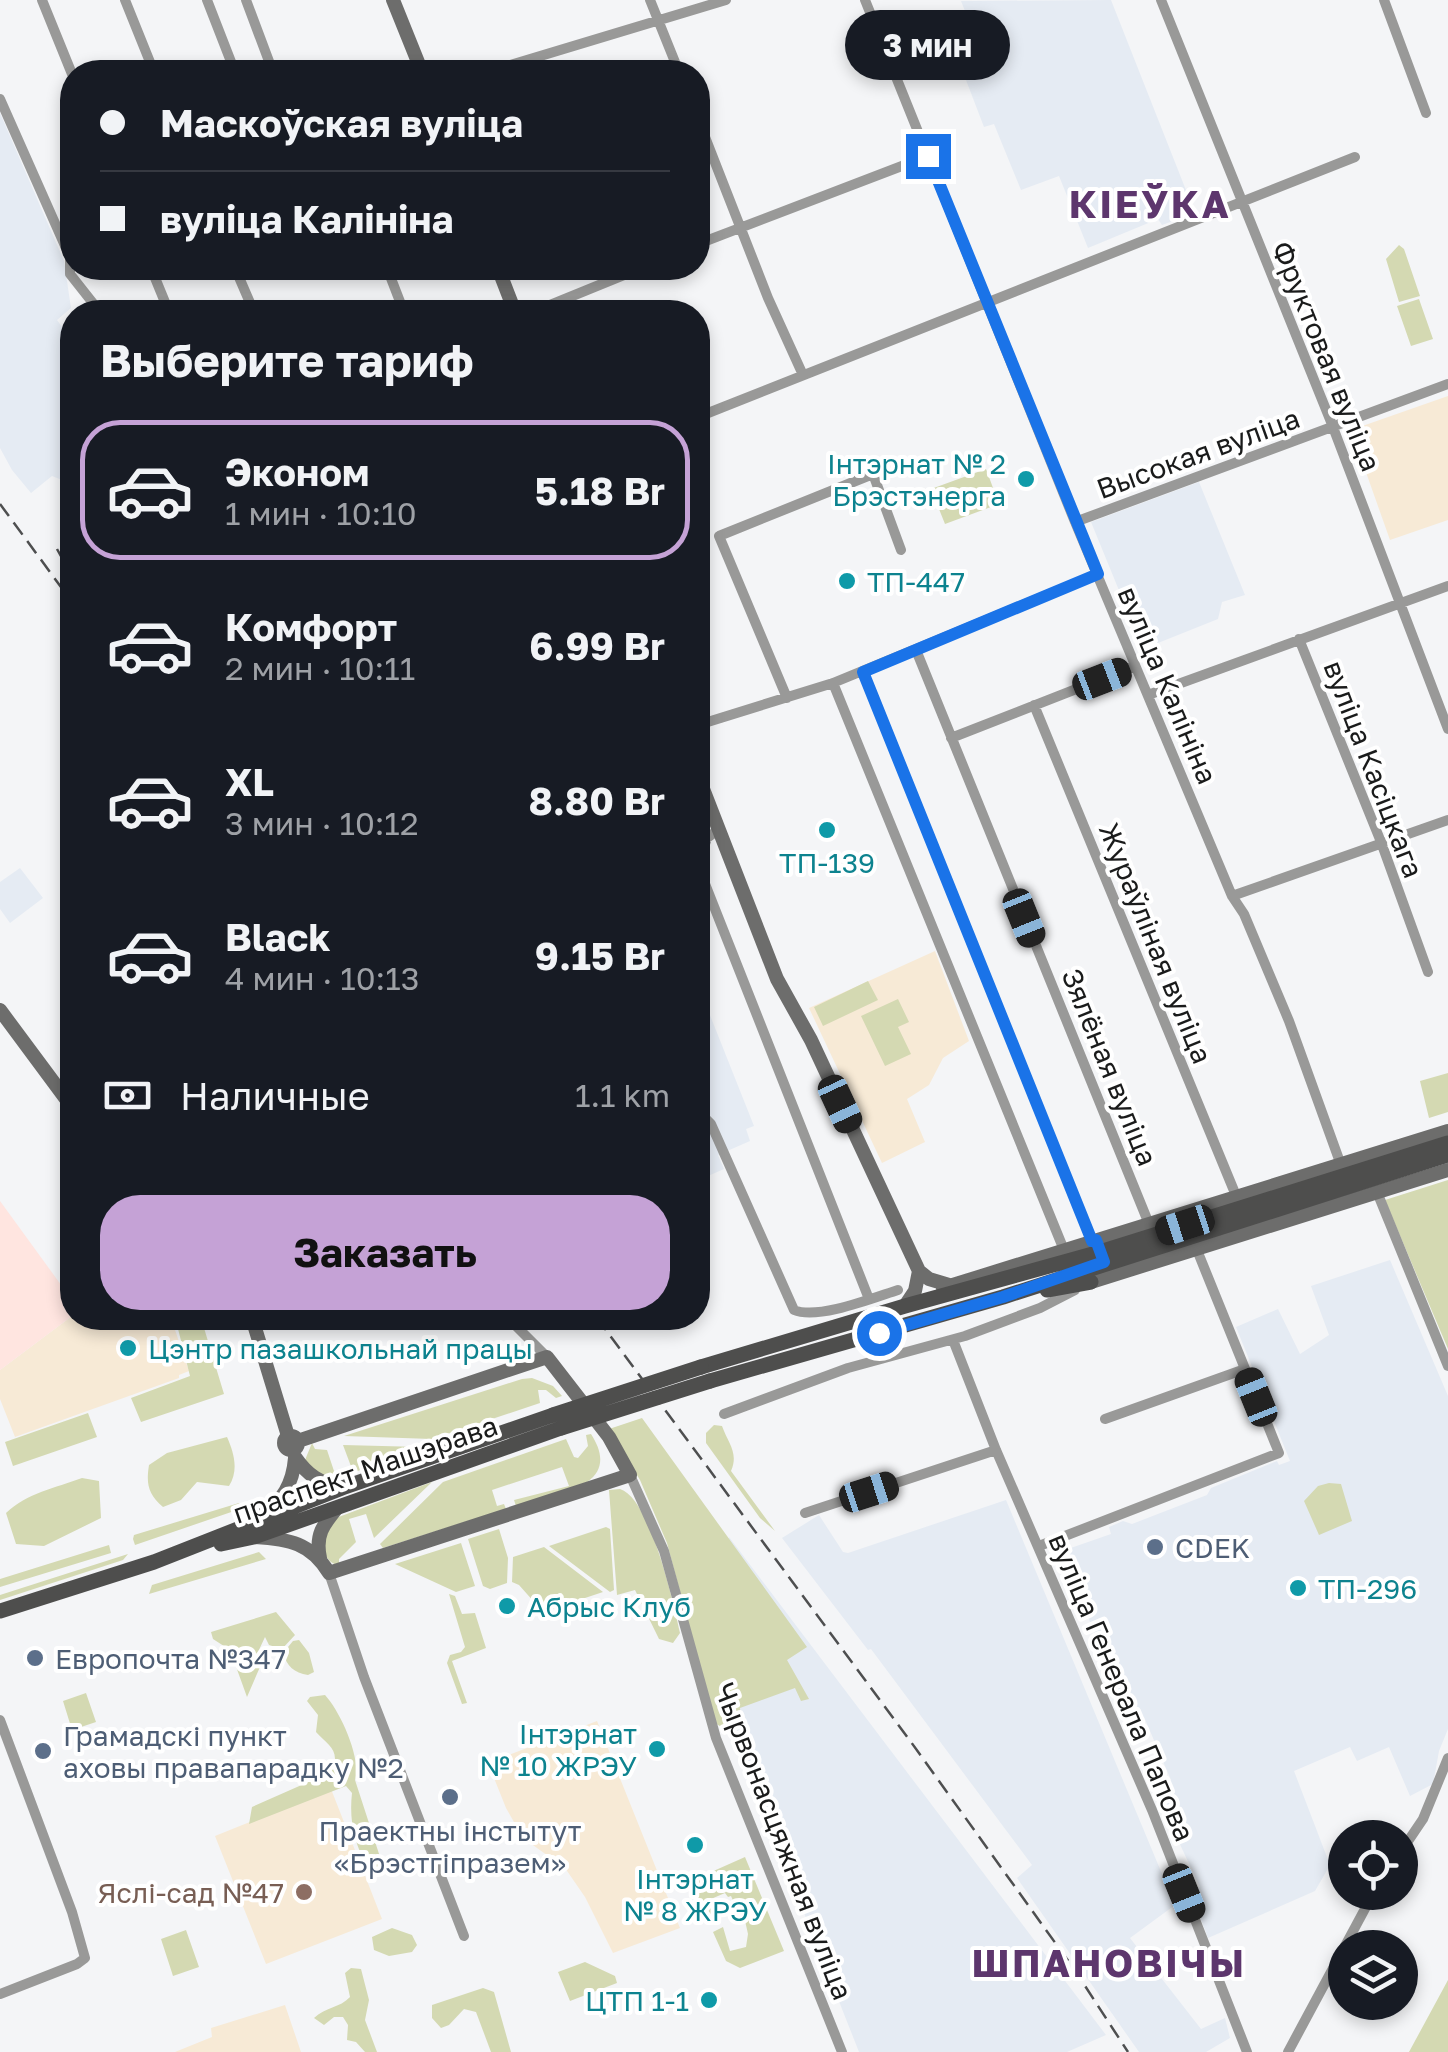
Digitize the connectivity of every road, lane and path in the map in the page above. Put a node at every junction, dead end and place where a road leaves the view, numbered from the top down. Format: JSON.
{"nodes":[{"id":1,"x":42,"y":0,"type":"edge"},
{"id":2,"x":125,"y":0,"type":"edge"},
{"id":3,"x":206,"y":0,"type":"edge"},
{"id":4,"x":246,"y":0,"type":"edge"},
{"id":5,"x":393,"y":0,"type":"edge"},
{"id":6,"x":650,"y":0,"type":"edge"},
{"id":7,"x":726,"y":0,"type":"edge"},
{"id":8,"x":865,"y":0,"type":"edge"},
{"id":9,"x":1160,"y":0,"type":"edge"},
{"id":10,"x":1384,"y":0,"type":"edge"},
{"id":11,"x":658,"y":22,"type":"junction"},
{"id":12,"x":66,"y":60,"type":"edge"},
{"id":13,"x":149,"y":60,"type":"edge"},
{"id":14,"x":231,"y":60,"type":"edge"},
{"id":15,"x":268,"y":60,"type":"edge"},
{"id":16,"x":417,"y":60,"type":"edge"},
{"id":17,"x":528,"y":60,"type":"edge"},
{"id":18,"x":673,"y":60,"type":"edge"},
{"id":19,"x":0,"y":99,"type":"edge"},
{"id":20,"x":1426,"y":113,"type":"dead end"},
{"id":21,"x":710,"y":150,"type":"edge"},
{"id":22,"x":928,"y":156,"type":"junction"},
{"id":23,"x":1355,"y":157,"type":"dead end"},
{"id":24,"x":1241,"y":204,"type":"junction"},
{"id":25,"x":740,"y":226,"type":"junction"},
{"id":26,"x":60,"y":233,"type":"edge"},
{"id":27,"x":710,"y":239,"type":"edge"},
{"id":28,"x":75,"y":280,"type":"edge"},
{"id":29,"x":611,"y":280,"type":"edge"},
{"id":30,"x":606,"y":282,"type":"joint"},
{"id":31,"x":91,"y":300,"type":"edge"},
{"id":32,"x":562,"y":300,"type":"edge"},
{"id":33,"x":988,"y":304,"type":"junction"},
{"id":34,"x":803,"y":374,"type":"junction"},
{"id":35,"x":1448,"y":384,"type":"edge"},
{"id":36,"x":710,"y":412,"type":"edge"},
{"id":37,"x":1333,"y":427,"type":"junction"},
{"id":38,"x":1076,"y":522,"type":"junction"},
{"id":39,"x":901,"y":550,"type":"dead end"},
{"id":40,"x":1098,"y":574,"type":"junction"},
{"id":41,"x":1448,"y":586,"type":"edge"},
{"id":42,"x":1400,"y":603,"type":"junction"},
{"id":43,"x":1299,"y":638,"type":"junction"},
{"id":44,"x":916,"y":650,"type":"junction"},
{"id":45,"x":1135,"y":666,"type":"junction"},
{"id":46,"x":863,"y":672,"type":"junction"},
{"id":47,"x":833,"y":683,"type":"junction"},
{"id":48,"x":1148,"y":695,"type":"junction"},
{"id":49,"x":787,"y":698,"type":"junction"},
{"id":50,"x":1034,"y":705,"type":"junction"},
{"id":51,"x":710,"y":721,"type":"edge"},
{"id":52,"x":1448,"y":729,"type":"edge"},
{"id":53,"x":951,"y":738,"type":"junction"},
{"id":54,"x":710,"y":808,"type":"edge"},
{"id":55,"x":1448,"y":820,"type":"edge"},
{"id":56,"x":718,"y":830,"type":"junction"},
{"id":57,"x":710,"y":836,"type":"edge"},
{"id":58,"x":1381,"y":842,"type":"junction"},
{"id":59,"x":710,"y":896,"type":"edge"},
{"id":60,"x":1232,"y":896,"type":"junction"},
{"id":61,"x":1428,"y":972,"type":"dead end"},
{"id":62,"x":0,"y":1010,"type":"edge"},
{"id":63,"x":60,"y":1092,"type":"edge"},
{"id":64,"x":710,"y":1123,"type":"edge"},
{"id":65,"x":1448,"y":1130,"type":"edge"},
{"id":66,"x":1448,"y":1143,"type":"edge"},
{"id":67,"x":1448,"y":1155,"type":"edge"},
{"id":68,"x":1341,"y":1165,"type":"junction"},
{"id":69,"x":1448,"y":1170,"type":"edge"},
{"id":70,"x":1377,"y":1192,"type":"junction"},
{"id":71,"x":1237,"y":1198,"type":"junction"},
{"id":72,"x":1149,"y":1224,"type":"junction"},
{"id":73,"x":1064,"y":1250,"type":"junction"},
{"id":74,"x":1198,"y":1250,"type":"junction"},
{"id":75,"x":1106,"y":1254,"type":"junction"},
{"id":76,"x":919,"y":1271,"type":"junction"},
{"id":77,"x":1091,"y":1282,"type":"junction"},
{"id":78,"x":949,"y":1285,"type":"junction"},
{"id":79,"x":1003,"y":1297,"type":"junction"},
{"id":80,"x":902,"y":1298,"type":"junction"},
{"id":81,"x":869,"y":1299,"type":"junction"},
{"id":82,"x":256,"y":1330,"type":"edge"},
{"id":83,"x":520,"y":1330,"type":"edge"},
{"id":84,"x":953,"y":1340,"type":"junction"},
{"id":85,"x":547,"y":1357,"type":"junction"},
{"id":86,"x":1448,"y":1366,"type":"edge"},
{"id":87,"x":1244,"y":1369,"type":"junction"},
{"id":88,"x":705,"y":1374,"type":"junction"},
{"id":89,"x":724,"y":1414,"type":"dead end"},
{"id":90,"x":1104,"y":1419,"type":"dead end"},
{"id":91,"x":557,"y":1422,"type":"junction"},
{"id":92,"x":294,"y":1446,"type":"junction"},
{"id":93,"x":996,"y":1450,"type":"junction"},
{"id":94,"x":630,"y":1476,"type":"junction"},
{"id":95,"x":342,"y":1488,"type":"junction"},
{"id":96,"x":337,"y":1508,"type":"junction"},
{"id":97,"x":805,"y":1513,"type":"dead end"},
{"id":98,"x":252,"y":1530,"type":"junction"},
{"id":99,"x":1039,"y":1546,"type":"junction"},
{"id":100,"x":320,"y":1558,"type":"junction"},
{"id":101,"x":329,"y":1573,"type":"junction"},
{"id":102,"x":0,"y":1611,"type":"edge"},
{"id":103,"x":0,"y":1720,"type":"edge"},
{"id":104,"x":1448,"y":1758,"type":"edge"},
{"id":105,"x":1418,"y":1827,"type":"edge"},
{"id":106,"x":1364,"y":1910,"type":"edge"},
{"id":107,"x":464,"y":1936,"type":"dead end"},
{"id":108,"x":0,"y":1994,"type":"edge"},
{"id":109,"x":842,"y":2052,"type":"edge"},
{"id":110,"x":1248,"y":2052,"type":"edge"},
{"id":111,"x":1288,"y":2052,"type":"edge"}],
"edges":[{"from":1,"to":12,"type":"street"},
{"from":2,"to":13,"type":"street"},
{"from":3,"to":14,"type":"street"},
{"from":4,"to":15,"type":"street"},
{"from":5,"to":16,"type":"street"},
{"from":6,"to":11,"type":"street"},
{"from":7,"to":11,"type":"street"},
{"from":8,"to":22,"type":"street","name":"вуліца Калініна"},
{"from":9,"to":24,"type":"street","name":"Фруктовая вуліца"},
{"from":10,"to":20,"type":"street"},
{"from":11,"to":17,"type":"street"},
{"from":11,"to":18,"type":"street"},
{"from":19,"to":26,"type":"street"},
{"from":21,"to":25,"type":"street"},
{"from":22,"to":25,"type":"street"},
{"from":22,"to":33,"type":"street","name":"вуліца Калініна"},
{"from":23,"to":24,"type":"street"},
{"from":24,"to":33,"type":"street"},
{"from":24,"to":37,"type":"street","name":"Фруктовая вуліца"},
{"from":25,"to":27,"type":"street"},
{"from":25,"to":34,"type":"street"},
{"from":28,"to":31,"type":"street"},
{"from":29,"to":30,"type":"street"},
{"from":30,"to":32,"type":"street"},
{"from":33,"to":34,"type":"street"},
{"from":33,"to":38,"type":"street","name":"вуліца Калініна"},
{"from":34,"to":36,"type":"street"},
{"from":35,"to":37,"type":"street","name":"Высокая вуліца"},
{"from":37,"to":38,"type":"street","name":"Высокая вуліца"},
{"from":37,"to":42,"type":"street","name":"Фруктовая вуліца"},
{"from":38,"to":40,"type":"street","name":"вуліца Калініна"},
{"from":39,"to":49,"type":"street"},
{"from":40,"to":44,"type":"street"},
{"from":40,"to":45,"type":"street","name":"вуліца Калініна"},
{"from":41,"to":42,"type":"street"},
{"from":42,"to":43,"type":"street"},
{"from":42,"to":52,"type":"street","name":"Фруктовая вуліца"},
{"from":43,"to":48,"type":"street"},
{"from":43,"to":58,"type":"street","name":"вуліца Касіцкага"},
{"from":44,"to":46,"type":"street"},
{"from":44,"to":53,"type":"street","name":"Зялёная вуліца"},
{"from":45,"to":48,"type":"street","name":"вуліца Калініна"},
{"from":45,"to":50,"type":"street"},
{"from":46,"to":47,"type":"street"},
{"from":46,"to":75,"type":"street"},
{"from":47,"to":49,"type":"street"},
{"from":47,"to":73,"type":"street"},
{"from":48,"to":60,"type":"street","name":"вуліца Калініна"},
{"from":49,"to":51,"type":"street"},
{"from":50,"to":53,"type":"street"},
{"from":50,"to":71,"type":"street","name":"Жураўліная вуліца"},
{"from":53,"to":72,"type":"street","name":"Зялёная вуліца"},
{"from":54,"to":56,"type":"street"},
{"from":55,"to":58,"type":"street"},
{"from":56,"to":57,"type":"street"},
{"from":56,"to":76,"type":"street"},
{"from":58,"to":60,"type":"street"},
{"from":58,"to":61,"type":"street","name":"вуліца Касіцкага"},
{"from":59,"to":81,"type":"street"},
{"from":60,"to":68,"type":"street","name":"вуліца Калініна"},
{"from":62,"to":63,"type":"street"},
{"from":64,"to":81,"type":"street"},
{"from":65,"to":68,"type":"street"},
{"from":66,"to":75,"type":"main road"},
{"from":67,"to":75,"type":"main road"},
{"from":68,"to":71,"type":"street"},
{"from":69,"to":70,"type":"street"},
{"from":70,"to":74,"type":"street"},
{"from":70,"to":86,"type":"street"},
{"from":71,"to":72,"type":"street"},
{"from":72,"to":75,"type":"street"},
{"from":73,"to":75,"type":"street"},
{"from":73,"to":78,"type":"street"},
{"from":74,"to":75,"type":"street"},
{"from":74,"to":87,"type":"street"},
{"from":75,"to":77,"type":"street"},
{"from":75,"to":79,"type":"main road"},
{"from":75,"to":80,"type":"main road"},
{"from":76,"to":78,"type":"street"},
{"from":76,"to":80,"type":"street"},
{"from":77,"to":79,"type":"main road"},
{"from":77,"to":84,"type":"street"},
{"from":78,"to":80,"type":"street"},
{"from":79,"to":88,"type":"main road"},
{"from":80,"to":81,"type":"street"},
{"from":80,"to":88,"type":"main road"},
{"from":82,"to":92,"type":"street"},
{"from":83,"to":85,"type":"street"},
{"from":84,"to":89,"type":"street"},
{"from":84,"to":93,"type":"street","name":"вуліца Генерала Папова"},
{"from":85,"to":92,"type":"street"},
{"from":85,"to":94,"type":"street"},
{"from":87,"to":90,"type":"street"},
{"from":87,"to":99,"type":"street"},
{"from":88,"to":91,"type":"main road","bridge":true},
{"from":91,"to":95,"type":"main road","name":"праспект Машэрава"},
{"from":91,"to":96,"type":"main road","name":"праспект Машэрава"},
{"from":92,"to":95,"type":"street"},
{"from":92,"to":98,"type":"street"},
{"from":93,"to":97,"type":"street"},
{"from":93,"to":99,"type":"street","name":"вуліца Генерала Папова"},
{"from":94,"to":101,"type":"street"},
{"from":94,"to":109,"type":"street","name":"Чырвонасцяжная вуліца"},
{"from":95,"to":98,"type":"main road","name":"праспект Машэрава"},
{"from":96,"to":98,"type":"main road","name":"праспект Машэрава"},
{"from":96,"to":100,"type":"street"},
{"from":98,"to":100,"type":"street"},
{"from":98,"to":102,"type":"main road","name":"праспект Машэрава"},
{"from":99,"to":110,"type":"street","name":"вуліца Генерала Папова"},
{"from":100,"to":101,"type":"street"},
{"from":101,"to":107,"type":"street"},
{"from":103,"to":108,"type":"street"},
{"from":104,"to":105,"type":"street"},
{"from":106,"to":111,"type":"street"}]}
